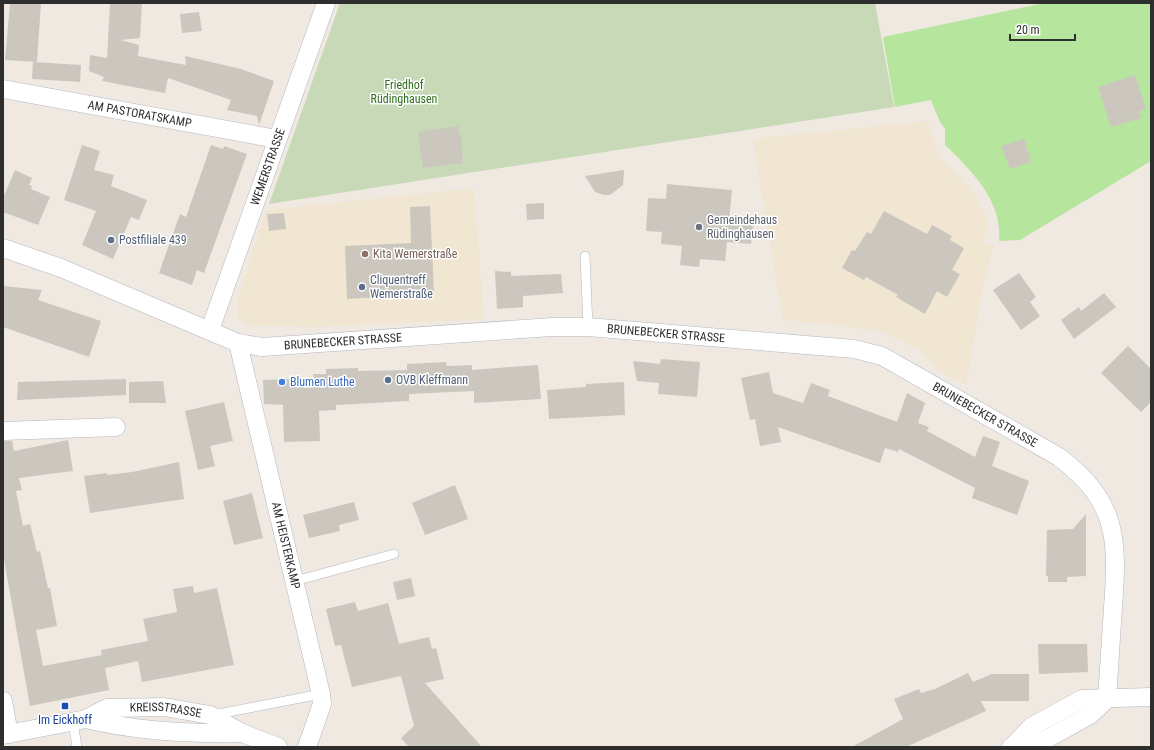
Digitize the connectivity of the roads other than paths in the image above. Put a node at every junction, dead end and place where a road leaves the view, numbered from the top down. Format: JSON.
{"nodes":[{"id":1,"x":326,"y":3,"type":"edge"},
{"id":2,"x":3,"y":89,"type":"edge"},
{"id":3,"x":277,"y":138,"type":"junction"},
{"id":4,"x":3,"y":248,"type":"edge"},
{"id":5,"x":585,"y":256,"type":"dead end"},
{"id":6,"x":588,"y":327,"type":"junction"},
{"id":7,"x":210,"y":330,"type":"junction"},
{"id":8,"x":238,"y":342,"type":"junction"},
{"id":9,"x":116,"y":427,"type":"dead end"},
{"id":10,"x":3,"y":431,"type":"edge"},
{"id":11,"x":394,"y":554,"type":"dead end"},
{"id":12,"x":295,"y":581,"type":"junction"},
{"id":13,"x":321,"y":694,"type":"junction"},
{"id":14,"x":1150,"y":698,"type":"edge"},
{"id":15,"x":1107,"y":699,"type":"junction"},
{"id":16,"x":3,"y":701,"type":"edge"},
{"id":17,"x":210,"y":715,"type":"junction"},
{"id":18,"x":79,"y":720,"type":"junction"},
{"id":19,"x":242,"y":733,"type":"junction"},
{"id":20,"x":6,"y":735,"type":"edge"},
{"id":21,"x":1012,"y":746,"type":"edge"},
{"id":22,"x":77,"y":747,"type":"edge"},
{"id":23,"x":278,"y":747,"type":"edge"},
{"id":24,"x":307,"y":747,"type":"edge"}],
"edges":[{"from":1,"to":3,"type":"street","name":"WEMERSTRASSE"},
{"from":2,"to":3,"type":"street","name":"AM PASTORATSKAMP"},
{"from":3,"to":7,"type":"street","name":"WEMERSTRASSE"},
{"from":4,"to":7,"type":"street","name":"BRUNEBECKER STRASSE"},
{"from":5,"to":6,"type":"lane"},
{"from":6,"to":8,"type":"street","name":"BRUNEBECKER STRASSE"},
{"from":6,"to":15,"type":"street","name":"BRUNEBECKER STRASSE"},
{"from":7,"to":8,"type":"street","name":"BRUNEBECKER STRASSE"},
{"from":8,"to":12,"type":"street","name":"AM HEISTERKAMP"},
{"from":9,"to":10,"type":"street"},
{"from":11,"to":12,"type":"lane"},
{"from":12,"to":13,"type":"street","name":"AM HEISTERKAMP"},
{"from":13,"to":17,"type":"lane"},
{"from":13,"to":24,"type":"street","name":"AM HEISTERKAMP"},
{"from":14,"to":15,"type":"street"},
{"from":15,"to":21,"type":"street"},
{"from":16,"to":20,"type":"street"},
{"from":17,"to":18,"type":"street","name":"KREISSTRASSE"},
{"from":17,"to":19,"type":"street","name":"KREISSTRASSE"},
{"from":18,"to":19,"type":"street","name":"KREISSTRASSE"},
{"from":18,"to":20,"type":"street","name":"KREISSTRASSE"},
{"from":18,"to":22,"type":"lane"},
{"from":19,"to":23,"type":"street","name":"KREISSTRASSE"}]}
